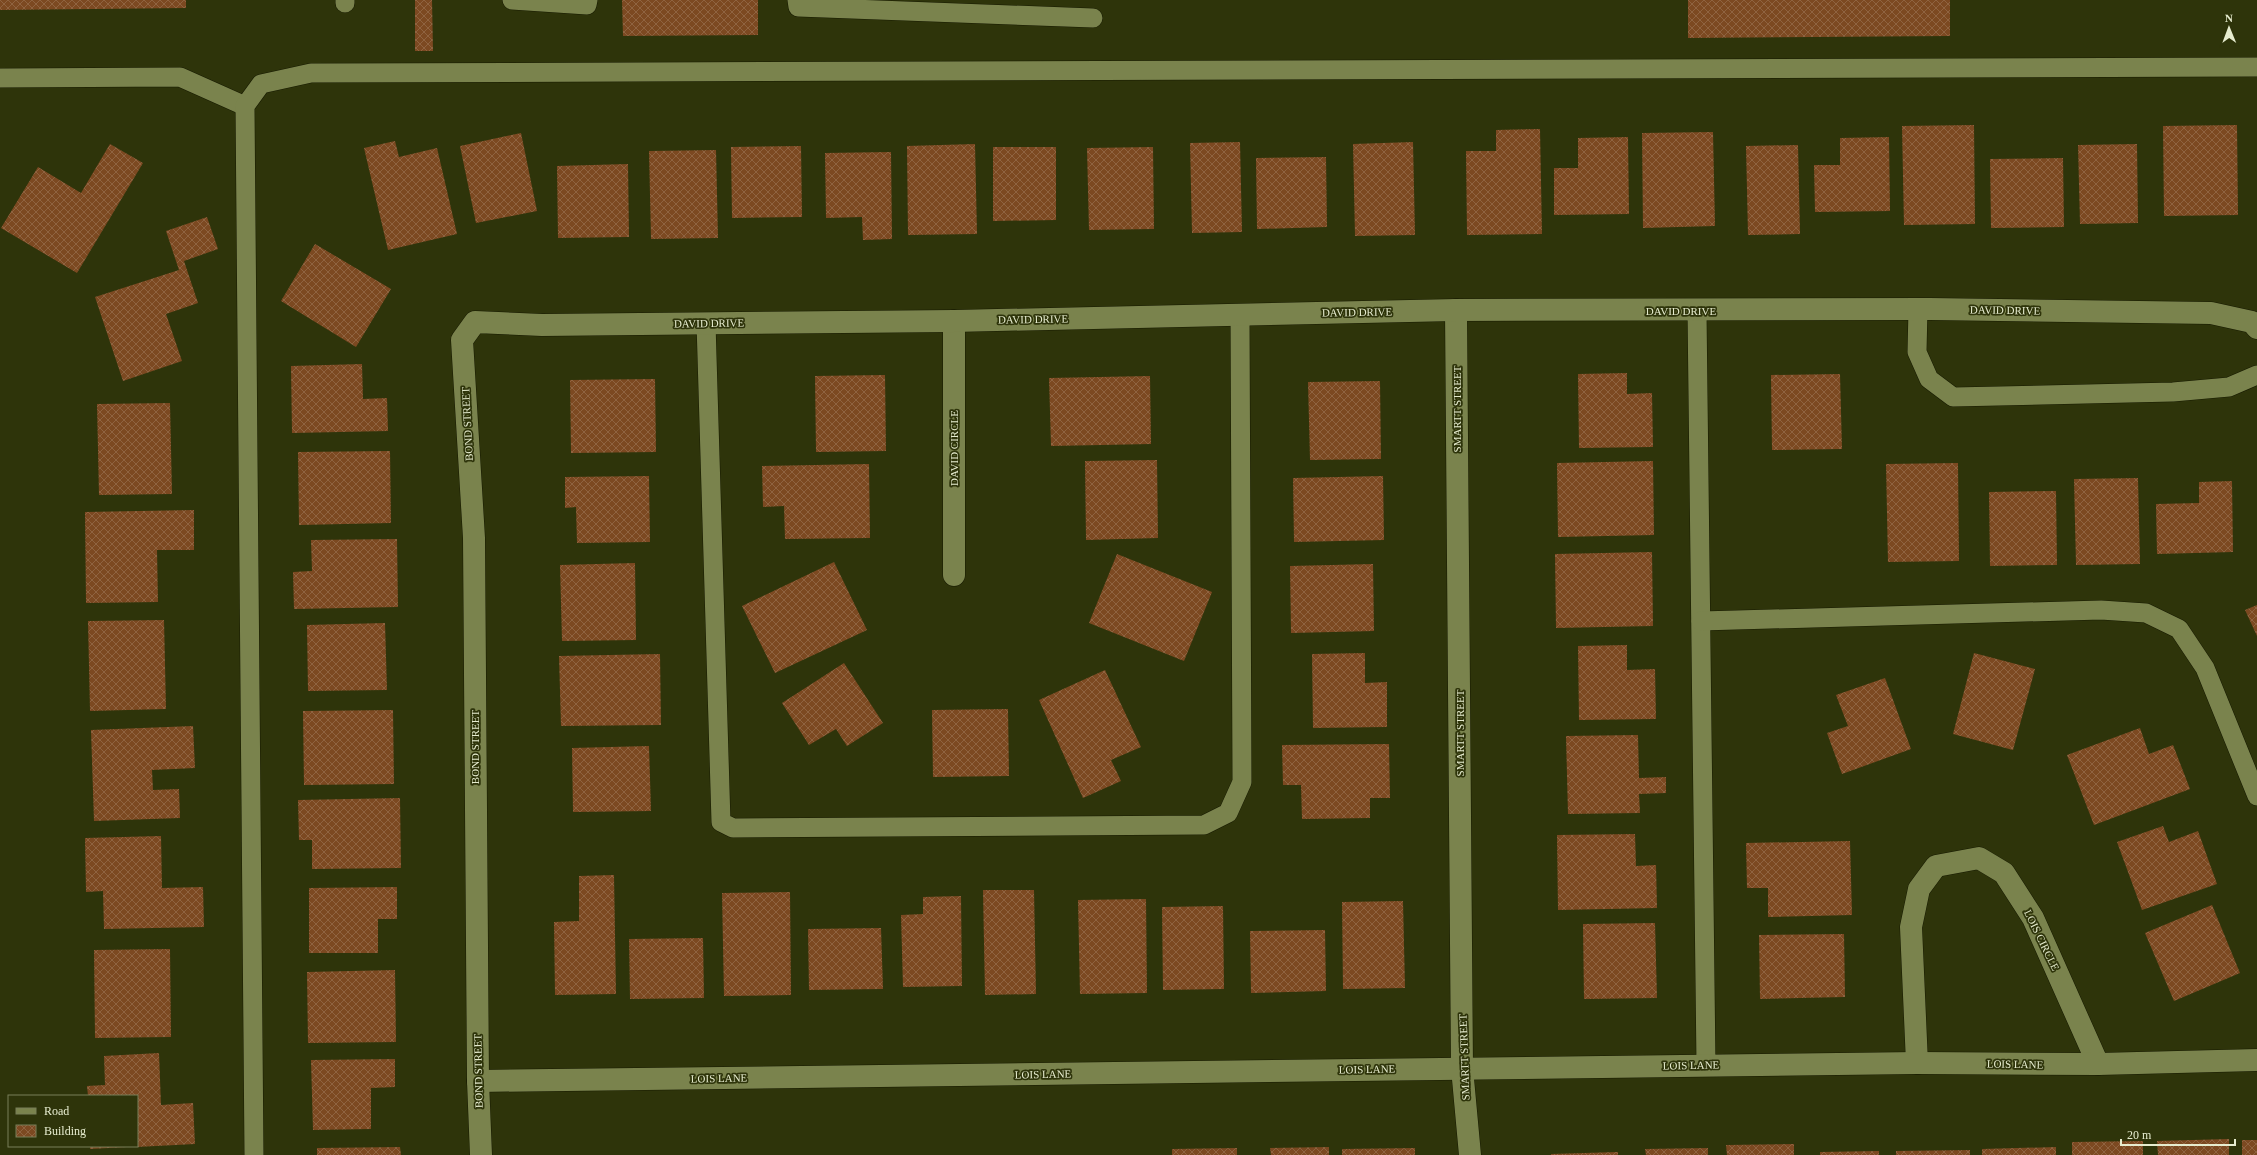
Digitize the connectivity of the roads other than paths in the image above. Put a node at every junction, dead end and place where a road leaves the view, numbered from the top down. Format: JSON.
{"nodes":[{"id":1,"x":512,"y":0,"type":"edge"},
{"id":2,"x":588,"y":0,"type":"edge"},
{"id":3,"x":797,"y":0,"type":"edge"},
{"id":4,"x":1093,"y":18,"type":"dead end"},
{"id":5,"x":2257,"y":66,"type":"edge"},
{"id":6,"x":0,"y":78,"type":"edge"},
{"id":7,"x":245,"y":106,"type":"junction"},
{"id":8,"x":1456,"y":310,"type":"junction"},
{"id":9,"x":1918,"y":310,"type":"junction"},
{"id":10,"x":1697,"y":311,"type":"junction"},
{"id":11,"x":1240,"y":314,"type":"junction"},
{"id":12,"x":954,"y":321,"type":"junction"},
{"id":13,"x":706,"y":323,"type":"junction"},
{"id":14,"x":2257,"y":328,"type":"edge"},
{"id":15,"x":462,"y":340,"type":"joint"},
{"id":16,"x":2257,"y":375,"type":"edge"},
{"id":17,"x":954,"y":575,"type":"dead end"},
{"id":18,"x":1701,"y":621,"type":"junction"},
{"id":19,"x":2257,"y":796,"type":"edge"},
{"id":20,"x":2257,"y":1060,"type":"edge"},
{"id":21,"x":1916,"y":1063,"type":"junction"},
{"id":22,"x":2098,"y":1064,"type":"junction"},
{"id":23,"x":1706,"y":1065,"type":"junction"},
{"id":24,"x":1462,"y":1068,"type":"junction"},
{"id":25,"x":478,"y":1081,"type":"junction"},
{"id":26,"x":254,"y":1155,"type":"edge"},
{"id":27,"x":481,"y":1155,"type":"edge"},
{"id":28,"x":1470,"y":1155,"type":"edge"}],
"edges":[{"from":1,"to":2,"type":"lane"},
{"from":3,"to":4,"type":"lane"},
{"from":5,"to":7,"type":"lane"},
{"from":6,"to":7,"type":"lane"},
{"from":7,"to":26,"type":"lane"},
{"from":8,"to":10,"type":"street","name":"DAVID DRIVE"},
{"from":8,"to":11,"type":"street","name":"DAVID DRIVE"},
{"from":8,"to":24,"type":"street","name":"SMARTT STREET"},
{"from":9,"to":10,"type":"street","name":"DAVID DRIVE"},
{"from":9,"to":14,"type":"street","name":"DAVID DRIVE"},
{"from":9,"to":16,"type":"lane"},
{"from":10,"to":18,"type":"lane"},
{"from":11,"to":12,"type":"street","name":"DAVID DRIVE"},
{"from":11,"to":13,"type":"lane"},
{"from":12,"to":13,"type":"street","name":"DAVID DRIVE"},
{"from":12,"to":17,"type":"street","name":"DAVID CIRCLE"},
{"from":13,"to":15,"type":"street","name":"DAVID DRIVE"},
{"from":15,"to":25,"type":"street","name":"BOND STREET"},
{"from":18,"to":19,"type":"lane"},
{"from":18,"to":23,"type":"lane"},
{"from":20,"to":22,"type":"street","name":"LOIS LANE"},
{"from":21,"to":22,"type":"street","name":"LOIS LANE"},
{"from":21,"to":22,"type":"street","name":"LOIS CIRCLE"},
{"from":21,"to":23,"type":"street","name":"LOIS LANE"},
{"from":23,"to":24,"type":"street","name":"LOIS LANE"},
{"from":24,"to":25,"type":"street","name":"LOIS LANE"},
{"from":24,"to":28,"type":"street","name":"SMARTT STREET"},
{"from":25,"to":27,"type":"street","name":"BOND STREET"}]}
